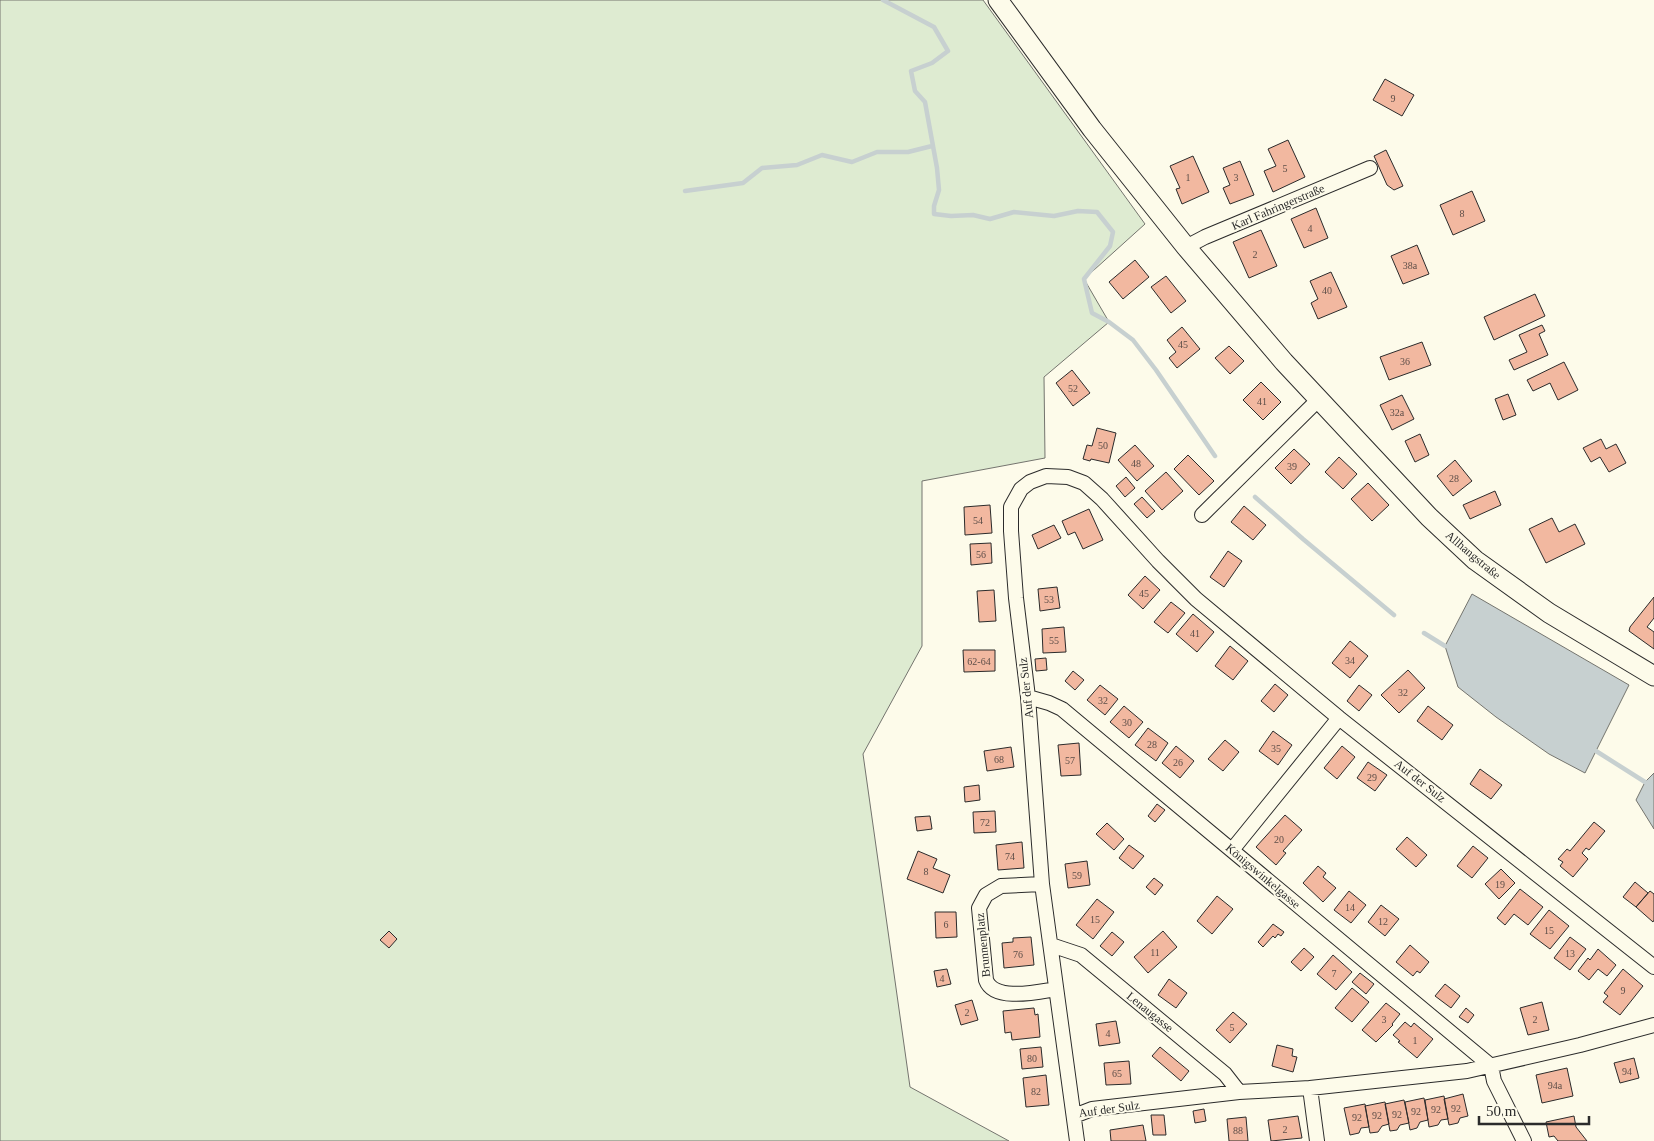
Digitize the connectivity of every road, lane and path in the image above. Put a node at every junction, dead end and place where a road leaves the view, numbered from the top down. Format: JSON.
{"nodes":[{"id":1,"x":998,"y":0,"type":"edge"},
{"id":2,"x":1370,"y":168,"type":"dead end"},
{"id":3,"x":1186,"y":248,"type":"junction"},
{"id":4,"x":1318,"y":400,"type":"junction"},
{"id":5,"x":1202,"y":516,"type":"dead end"},
{"id":6,"x":1654,"y":676,"type":"edge"},
{"id":7,"x":1028,"y":697,"type":"junction"},
{"id":8,"x":1339,"y":718,"type":"junction"},
{"id":9,"x":1232,"y":850,"type":"junction"},
{"id":10,"x":1042,"y":884,"type":"junction"},
{"id":11,"x":1051,"y":945,"type":"junction"},
{"id":12,"x":1654,"y":967,"type":"edge"},
{"id":13,"x":1056,"y":989,"type":"junction"},
{"id":14,"x":1654,"y":1025,"type":"edge"},
{"id":15,"x":1491,"y":1066,"type":"junction"},
{"id":16,"x":1310,"y":1088,"type":"junction"},
{"id":17,"x":1239,"y":1092,"type":"junction"},
{"id":18,"x":1074,"y":1116,"type":"junction"},
{"id":19,"x":1077,"y":1141,"type":"edge"},
{"id":20,"x":1317,"y":1141,"type":"edge"},
{"id":21,"x":1524,"y":1141,"type":"edge"}],
"edges":[{"from":1,"to":3,"type":"street","name":"Allhangstraße"},
{"from":2,"to":3,"type":"street","name":"Karl Fahringerstraße"},
{"from":3,"to":4,"type":"street","name":"Allhangstraße"},
{"from":4,"to":5,"type":"street"},
{"from":4,"to":6,"type":"street","name":"Allhangstraße"},
{"from":7,"to":8,"type":"street","name":"Auf der Sulz"},
{"from":7,"to":9,"type":"street","name":"Königswinkelgasse"},
{"from":7,"to":10,"type":"street","name":"Auf der Sulz"},
{"from":8,"to":9,"type":"street"},
{"from":8,"to":12,"type":"street","name":"Auf der Sulz"},
{"from":9,"to":15,"type":"street","name":"Königswinkelgasse"},
{"from":10,"to":11,"type":"street","name":"Auf der Sulz"},
{"from":10,"to":13,"type":"street","name":"Brunnenplatz"},
{"from":11,"to":13,"type":"street","name":"Auf der Sulz"},
{"from":11,"to":17,"type":"street","name":"Lenaugasse"},
{"from":13,"to":18,"type":"street","name":"Auf der Sulz"},
{"from":14,"to":15,"type":"street","name":"Auf der Sulz"},
{"from":15,"to":16,"type":"street","name":"Auf der Sulz"},
{"from":15,"to":21,"type":"street"},
{"from":16,"to":17,"type":"street","name":"Auf der Sulz"},
{"from":16,"to":20,"type":"street"},
{"from":17,"to":18,"type":"street","name":"Auf der Sulz"},
{"from":18,"to":19,"type":"street"}]}
